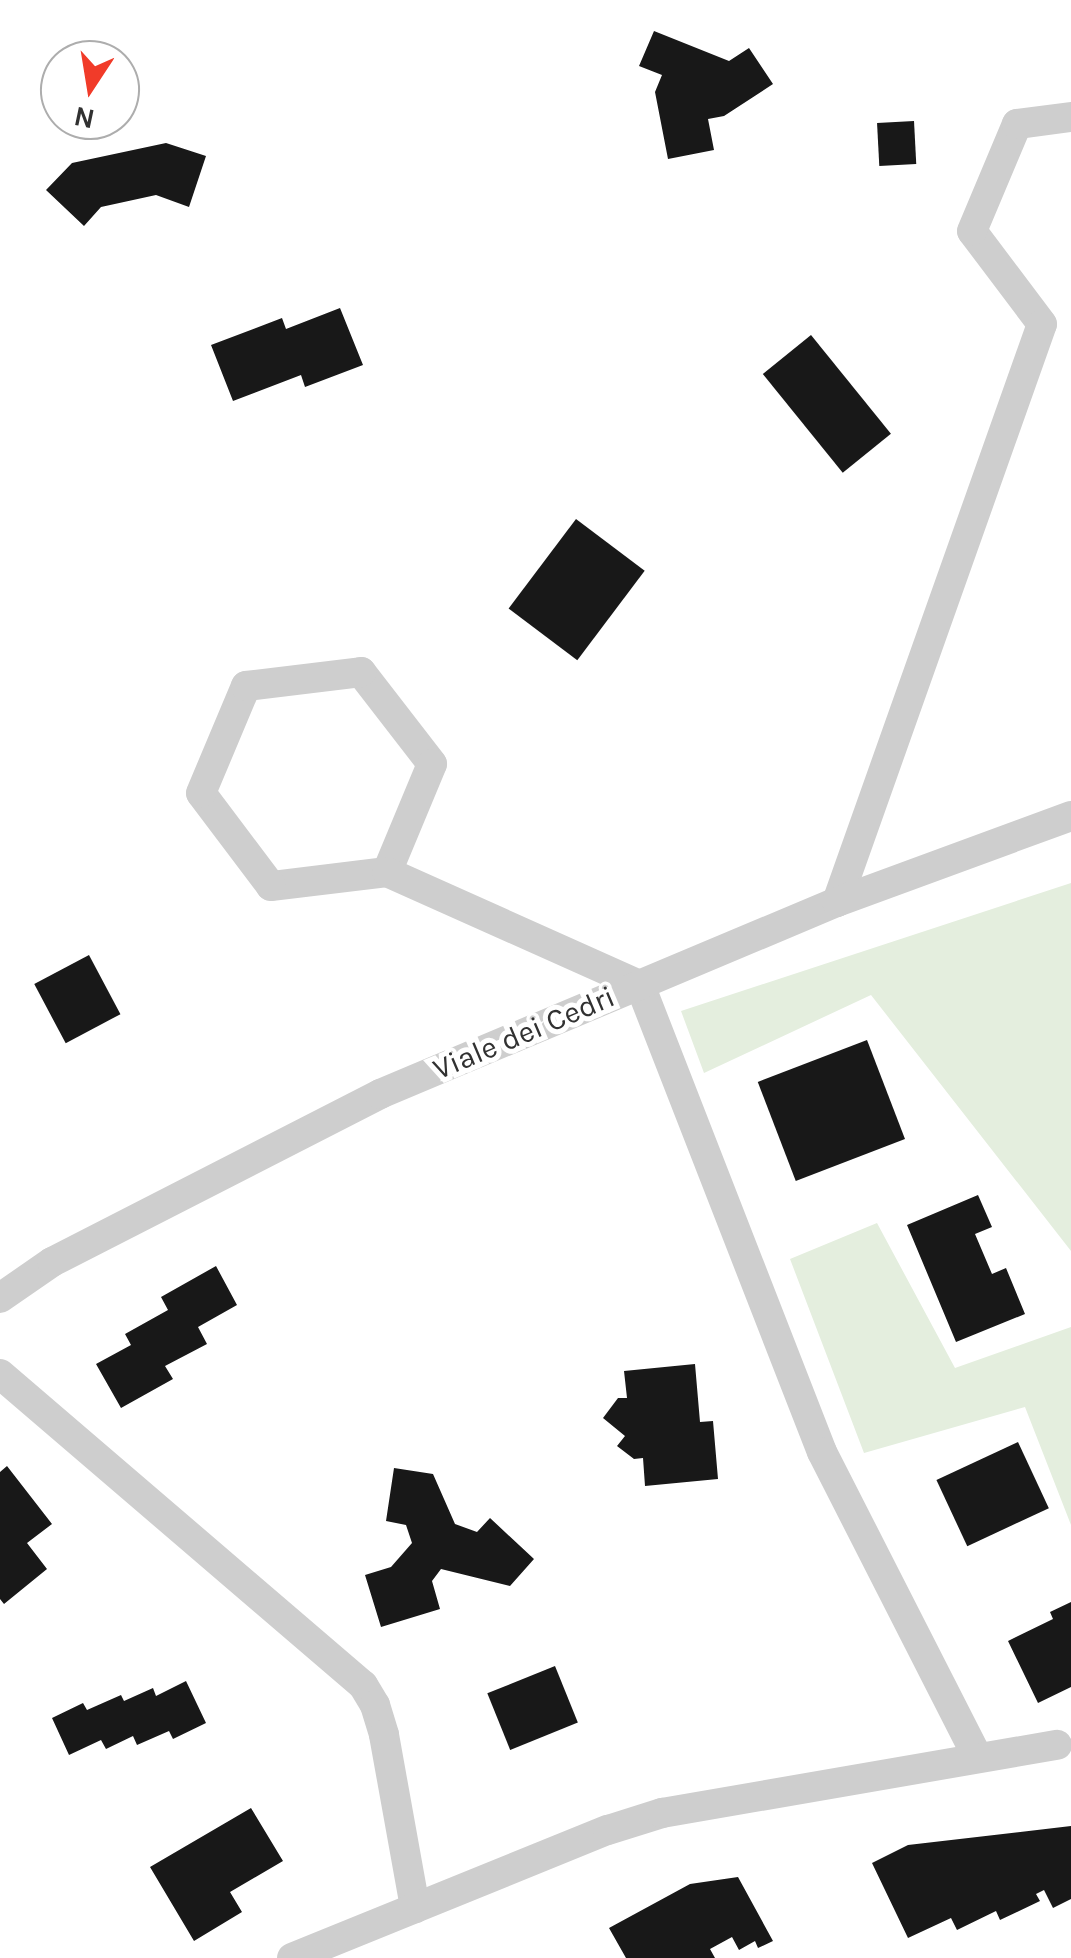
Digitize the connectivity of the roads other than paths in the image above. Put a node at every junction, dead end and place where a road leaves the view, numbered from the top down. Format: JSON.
{"nodes":[{"id":1,"x":1071,"y":117,"type":"edge"},
{"id":2,"x":1057,"y":322,"type":"edge"},
{"id":3,"x":1071,"y":816,"type":"edge"},
{"id":4,"x":387,"y":872,"type":"junction"},
{"id":5,"x":837,"y":902,"type":"junction"},
{"id":6,"x":640,"y":984,"type":"junction"},
{"id":7,"x":0,"y":1298,"type":"edge"},
{"id":8,"x":0,"y":1374,"type":"edge"},
{"id":9,"x":1057,"y":1744,"type":"dead end"},
{"id":10,"x":978,"y":1758,"type":"junction"},
{"id":11,"x":416,"y":1908,"type":"junction"},
{"id":12,"x":292,"y":1958,"type":"edge"}],
"edges":[{"from":1,"to":2,"type":"street"},
{"from":2,"to":5,"type":"street"},
{"from":3,"to":5,"type":"street","name":"Viale dei Cedri"},
{"from":4,"to":4,"type":"street"},
{"from":4,"to":6,"type":"street"},
{"from":5,"to":6,"type":"street","name":"Viale dei Cedri"},
{"from":6,"to":7,"type":"street","name":"Viale dei Cedri"},
{"from":6,"to":10,"type":"street"},
{"from":8,"to":11,"type":"street"},
{"from":9,"to":10,"type":"street"},
{"from":10,"to":11,"type":"street"},
{"from":11,"to":12,"type":"street"}]}
